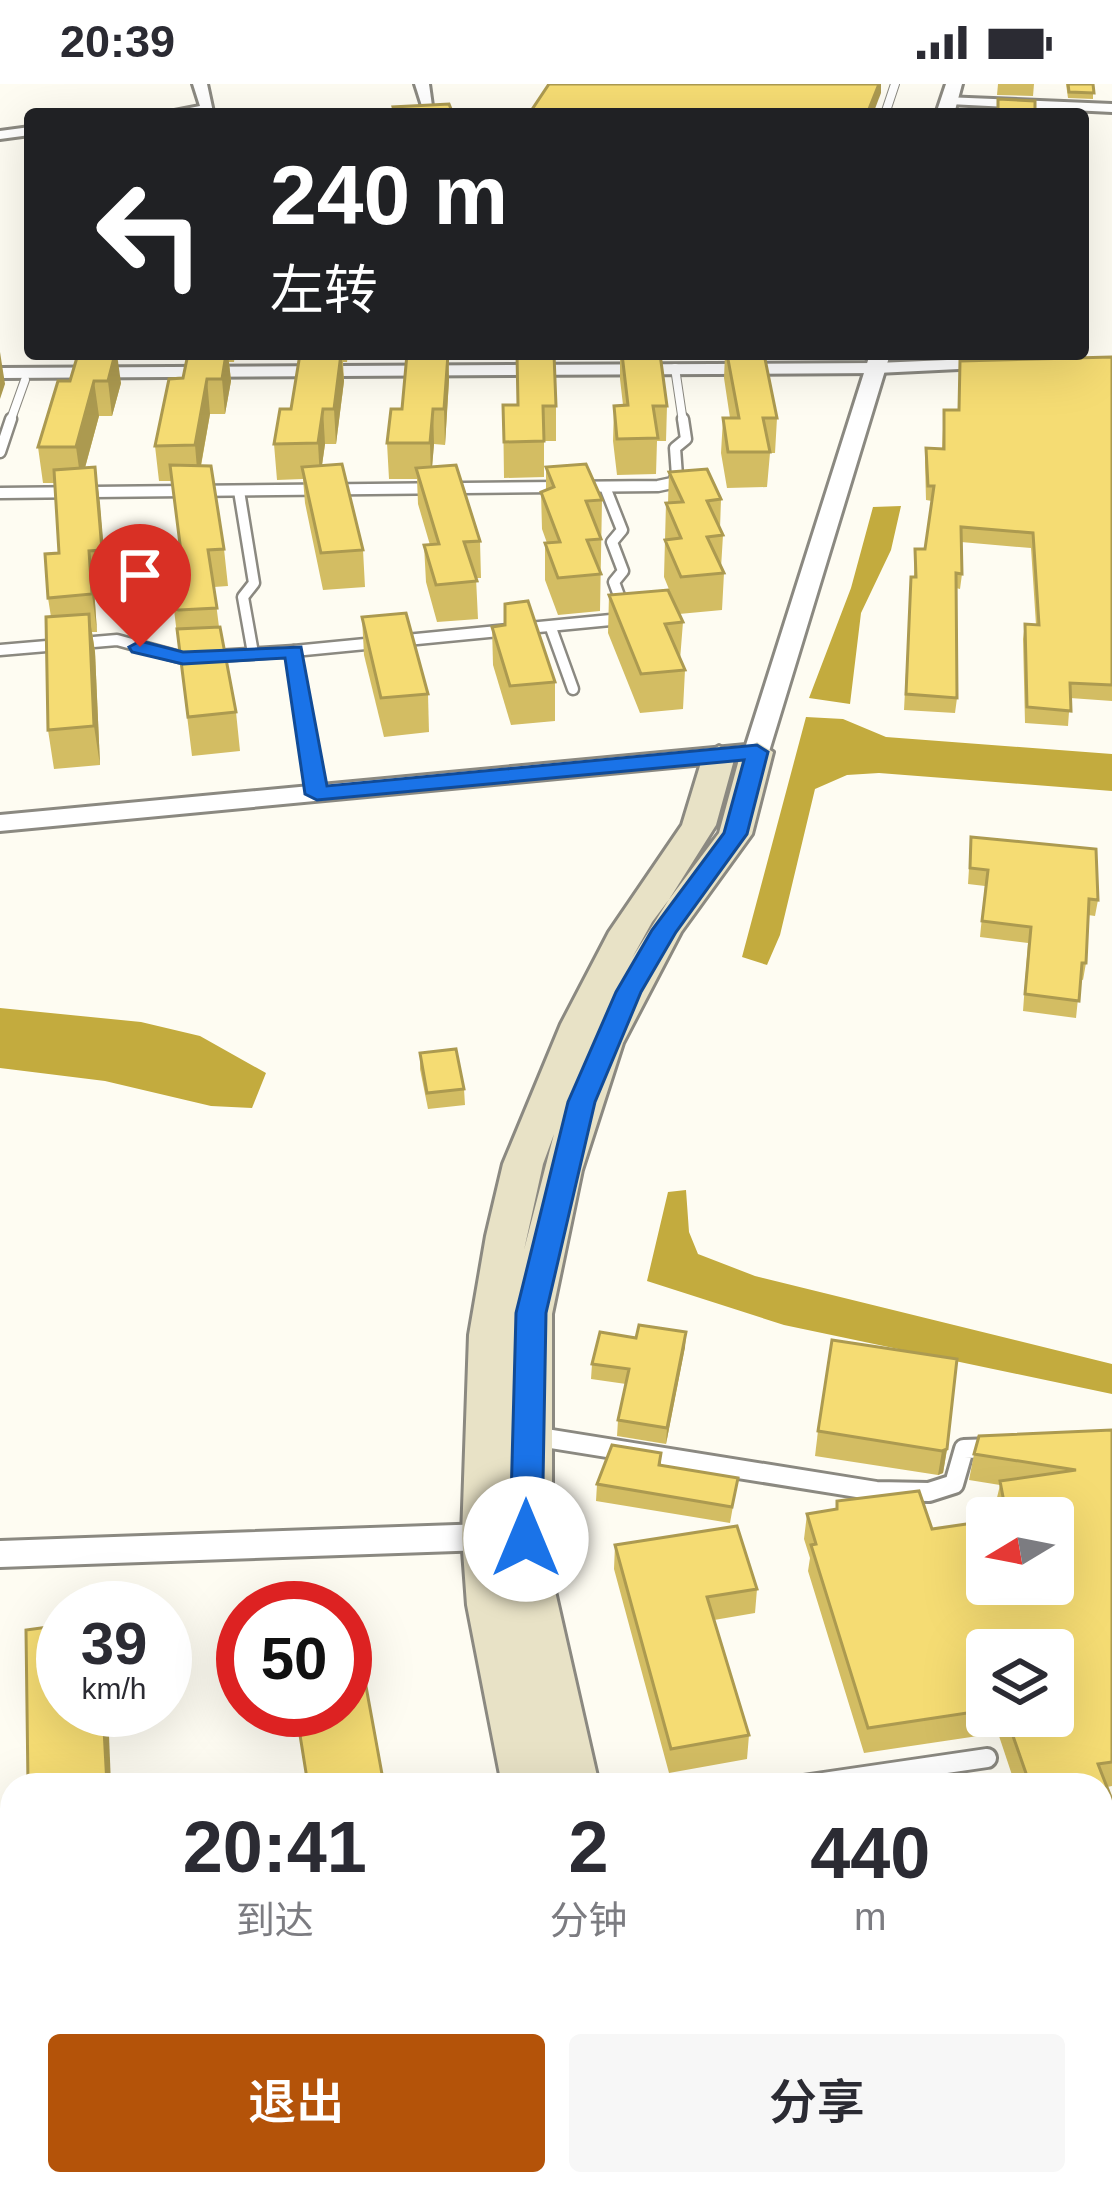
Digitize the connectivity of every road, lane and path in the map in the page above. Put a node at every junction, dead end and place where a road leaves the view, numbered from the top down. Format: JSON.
{"nodes":[{"id":1,"x":422,"y":84,"type":"edge"},
{"id":2,"x":882,"y":85,"type":"edge"},
{"id":3,"x":895,"y":85,"type":"edge"},
{"id":4,"x":949,"y":100,"type":"edge"},
{"id":5,"x":427,"y":103,"type":"edge"},
{"id":6,"x":1112,"y":108,"type":"edge"},
{"id":7,"x":878,"y":361,"type":"edge"},
{"id":8,"x":1022,"y":363,"type":"edge"},
{"id":9,"x":675,"y":368,"type":"junction"},
{"id":10,"x":0,"y":373,"type":"edge"},
{"id":11,"x":25,"y":380,"type":"dead end"},
{"id":12,"x":0,"y":452,"type":"edge"},
{"id":13,"x":605,"y":487,"type":"junction"},
{"id":14,"x":238,"y":491,"type":"junction"},
{"id":15,"x":0,"y":493,"type":"edge"},
{"id":16,"x":551,"y":628,"type":"junction"},
{"id":17,"x":0,"y":650,"type":"edge"},
{"id":18,"x":294,"y":651,"type":"junction"},
{"id":19,"x":253,"y":653,"type":"junction"},
{"id":20,"x":573,"y":689,"type":"dead end"},
{"id":21,"x":738,"y":754,"type":"junction"},
{"id":22,"x":317,"y":794,"type":"junction"},
{"id":23,"x":0,"y":824,"type":"edge"},
{"id":24,"x":526,"y":1436,"type":"junction"},
{"id":25,"x":1006,"y":1447,"type":"edge"},
{"id":26,"x":485,"y":1538,"type":"junction"},
{"id":27,"x":0,"y":1553,"type":"edge"},
{"id":28,"x":987,"y":1758,"type":"dead end"},
{"id":29,"x":524,"y":1773,"type":"edge"},
{"id":30,"x":571,"y":1773,"type":"edge"},
{"id":31,"x":885,"y":1773,"type":"edge"}],
"edges":[{"from":1,"to":5,"type":"street"},
{"from":2,"to":3,"type":"lane"},
{"from":4,"to":6,"type":"street"},
{"from":7,"to":8,"type":"street"},
{"from":7,"to":9,"type":"street"},
{"from":7,"to":21,"type":"street"},
{"from":9,"to":10,"type":"street"},
{"from":9,"to":13,"type":"lane"},
{"from":11,"to":12,"type":"lane"},
{"from":13,"to":14,"type":"lane"},
{"from":13,"to":16,"type":"lane"},
{"from":14,"to":15,"type":"lane"},
{"from":14,"to":19,"type":"lane"},
{"from":16,"to":18,"type":"lane"},
{"from":16,"to":20,"type":"lane"},
{"from":17,"to":19,"type":"lane"},
{"from":18,"to":19,"type":"lane"},
{"from":18,"to":22,"type":"lane"},
{"from":21,"to":22,"type":"street"},
{"from":21,"to":24,"type":"main road"},
{"from":21,"to":26,"type":"main road"},
{"from":22,"to":23,"type":"street"},
{"from":24,"to":25,"type":"lane"},
{"from":24,"to":30,"type":"main road"},
{"from":26,"to":27,"type":"street"},
{"from":26,"to":29,"type":"main road"},
{"from":28,"to":31,"type":"lane"}]}
